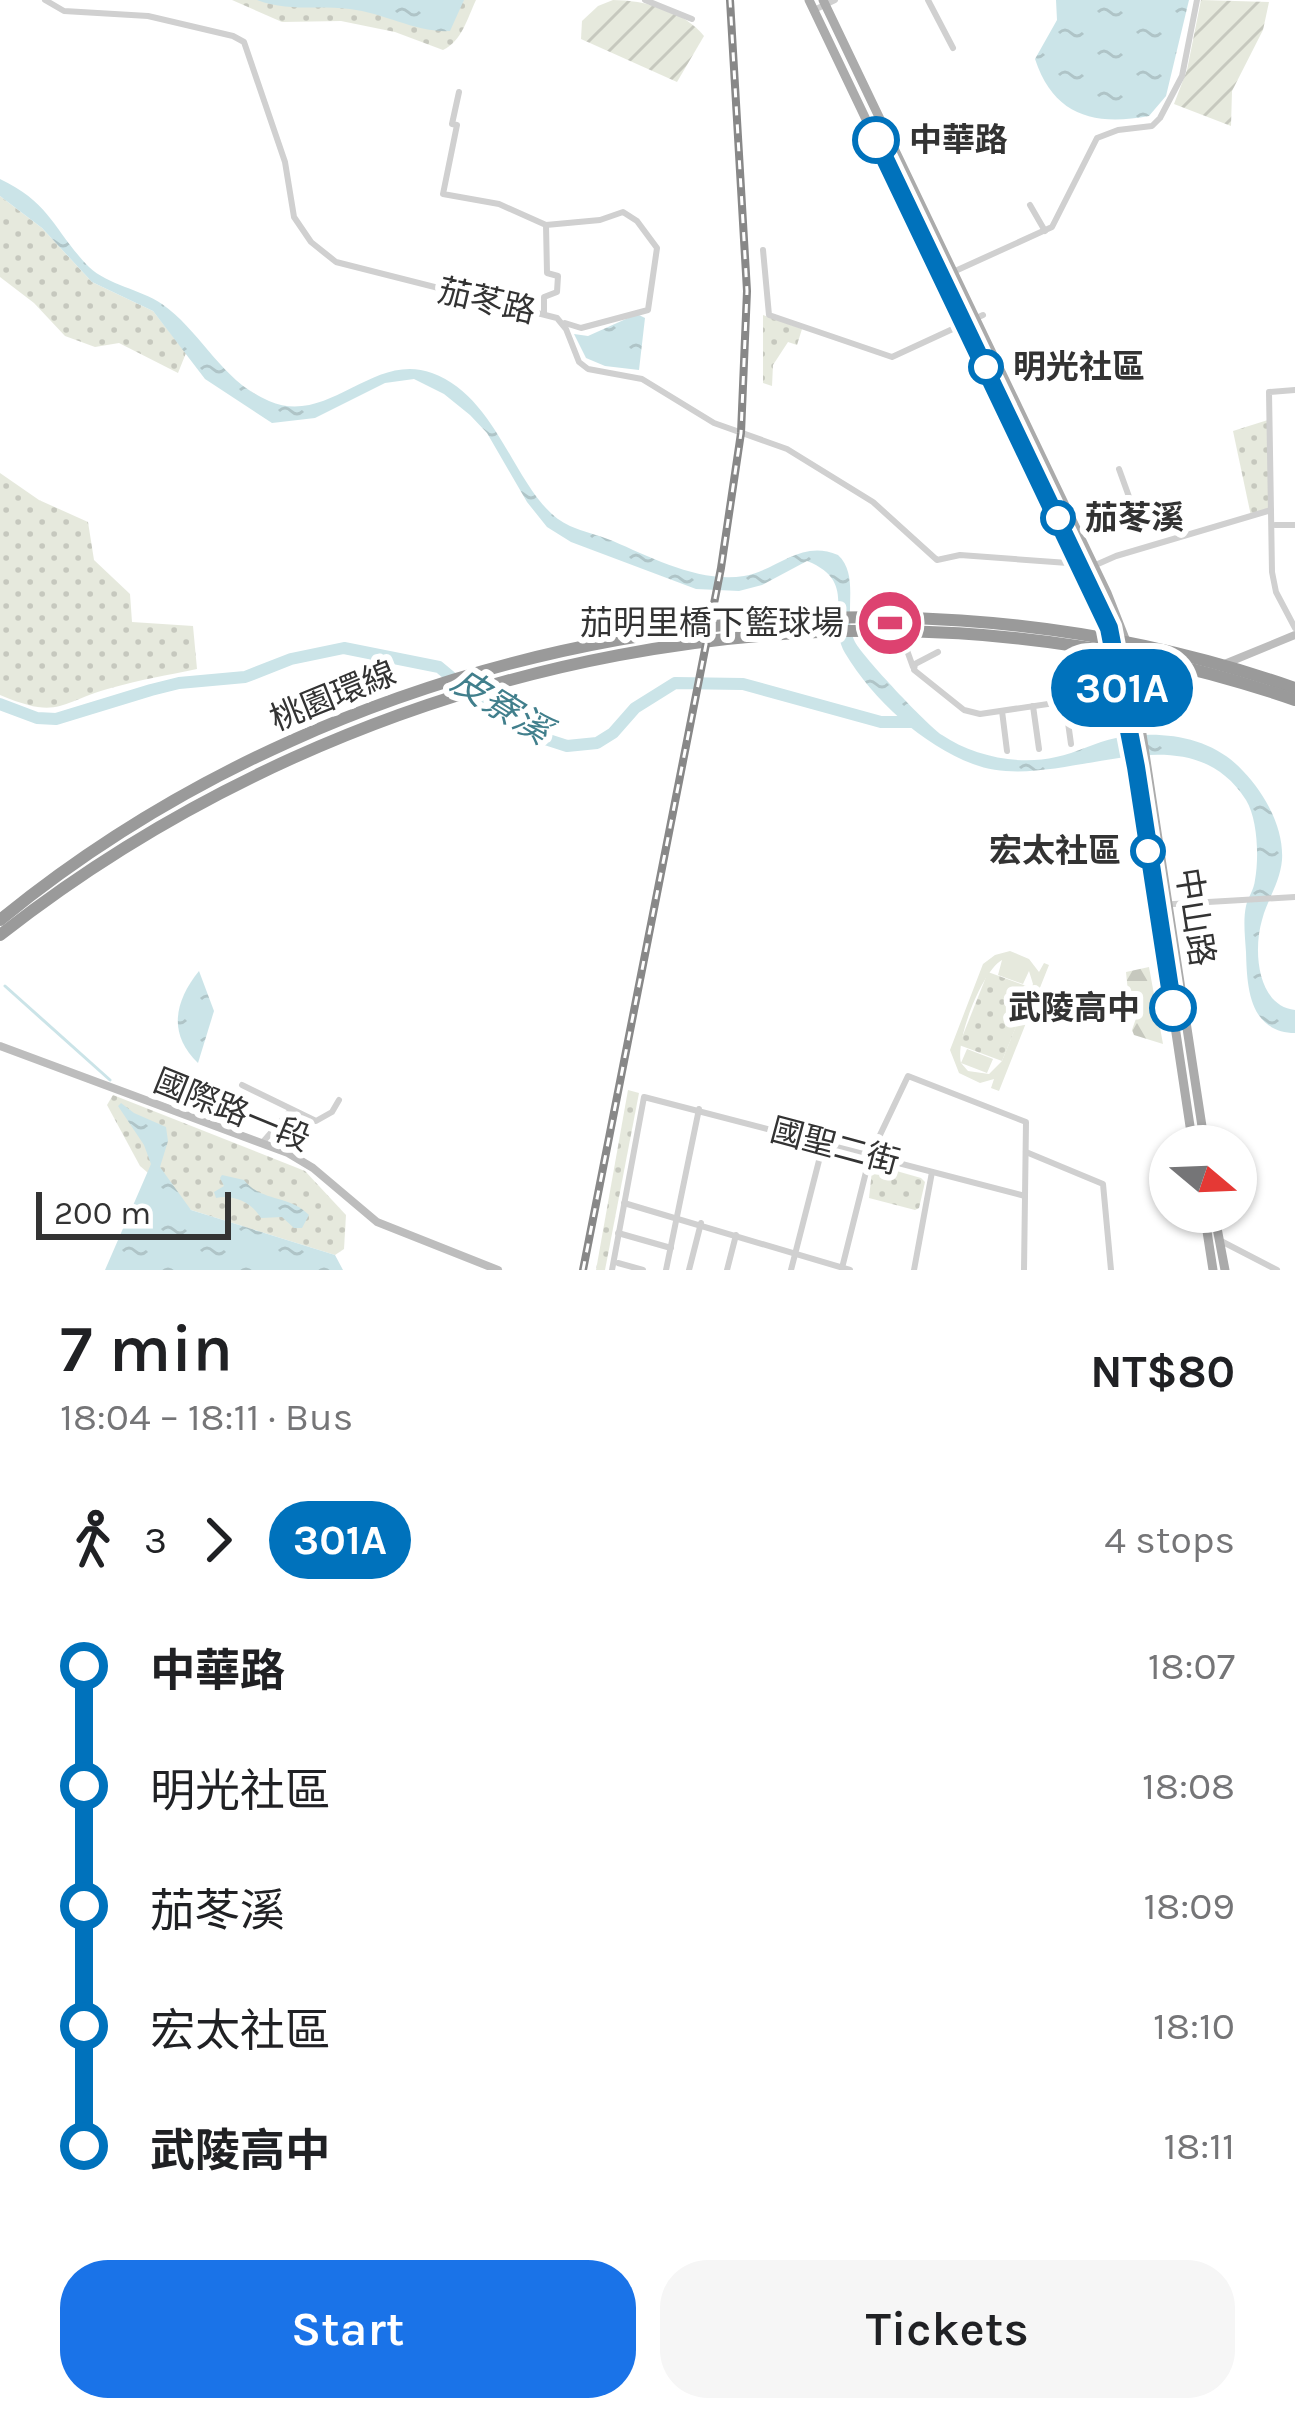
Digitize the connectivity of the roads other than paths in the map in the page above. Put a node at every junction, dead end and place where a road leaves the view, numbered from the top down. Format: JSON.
{"nodes":[{"id":1,"x":45,"y":0,"type":"edge"},
{"id":2,"x":110,"y":0,"type":"edge"},
{"id":3,"x":645,"y":0,"type":"edge"},
{"id":4,"x":928,"y":0,"type":"edge"},
{"id":5,"x":1197,"y":0,"type":"edge"},
{"id":6,"x":828,"y":2,"type":"edge"},
{"id":7,"x":811,"y":5,"type":"edge"},
{"id":8,"x":106,"y":13,"type":"junction"},
{"id":9,"x":692,"y":19,"type":"dead end"},
{"id":10,"x":952,"y":48,"type":"dead end"},
{"id":11,"x":459,"y":92,"type":"dead end"},
{"id":12,"x":1030,"y":205,"type":"dead end"},
{"id":13,"x":546,"y":225,"type":"junction"},
{"id":14,"x":1045,"y":231,"type":"junction"},
{"id":15,"x":763,"y":250,"type":"dead end"},
{"id":16,"x":954,"y":272,"type":"junction"},
{"id":17,"x":942,"y":278,"type":"junction"},
{"id":18,"x":544,"y":313,"type":"junction"},
{"id":19,"x":974,"y":319,"type":"junction"},
{"id":20,"x":562,"y":323,"type":"junction"},
{"id":21,"x":1295,"y":390,"type":"edge"},
{"id":22,"x":1119,"y":469,"type":"dead end"},
{"id":23,"x":1271,"y":510,"type":"junction"},
{"id":24,"x":1106,"y":519,"type":"dead end"},
{"id":25,"x":1295,"y":525,"type":"edge"},
{"id":26,"x":1273,"y":526,"type":"junction"},
{"id":27,"x":1081,"y":553,"type":"junction"},
{"id":28,"x":1088,"y":568,"type":"junction"},
{"id":29,"x":1295,"y":631,"type":"edge"},
{"id":30,"x":904,"y":642,"type":"dead end"},
{"id":31,"x":938,"y":652,"type":"dead end"},
{"id":32,"x":914,"y":670,"type":"junction"},
{"id":33,"x":1295,"y":688,"type":"edge"},
{"id":34,"x":1136,"y":692,"type":"junction"},
{"id":35,"x":1122,"y":694,"type":"junction"},
{"id":36,"x":1295,"y":700,"type":"edge"},
{"id":37,"x":1065,"y":701,"type":"junction"},
{"id":38,"x":1033,"y":706,"type":"junction"},
{"id":39,"x":1002,"y":711,"type":"junction"},
{"id":40,"x":1133,"y":721,"type":"junction"},
{"id":41,"x":1071,"y":744,"type":"dead end"},
{"id":42,"x":1039,"y":749,"type":"dead end"},
{"id":43,"x":1007,"y":751,"type":"dead end"},
{"id":44,"x":1295,"y":897,"type":"edge"},
{"id":45,"x":1162,"y":904,"type":"junction"},
{"id":46,"x":0,"y":920,"type":"edge"},
{"id":47,"x":0,"y":935,"type":"edge"},
{"id":48,"x":0,"y":1046,"type":"edge"},
{"id":49,"x":242,"y":1085,"type":"dead end"},
{"id":50,"x":339,"y":1100,"type":"dead end"},
{"id":51,"x":699,"y":1109,"type":"junction"},
{"id":52,"x":290,"y":1111,"type":"junction"},
{"id":53,"x":1190,"y":1125,"type":"edge"},
{"id":54,"x":1200,"y":1125,"type":"edge"},
{"id":55,"x":262,"y":1143,"type":"junction"},
{"id":56,"x":823,"y":1144,"type":"junction"},
{"id":57,"x":1026,"y":1152,"type":"junction"},
{"id":58,"x":870,"y":1156,"type":"junction"},
{"id":59,"x":932,"y":1172,"type":"junction"},
{"id":60,"x":1025,"y":1196,"type":"junction"},
{"id":61,"x":624,"y":1203,"type":"junction"},
{"id":62,"x":678,"y":1216,"type":"junction"},
{"id":63,"x":701,"y":1223,"type":"junction"},
{"id":64,"x":1208,"y":1233,"type":"edge"},
{"id":65,"x":1218,"y":1233,"type":"edge"},
{"id":66,"x":618,"y":1234,"type":"junction"},
{"id":67,"x":736,"y":1235,"type":"junction"},
{"id":68,"x":1220,"y":1240,"type":"junction"},
{"id":69,"x":671,"y":1248,"type":"junction"},
{"id":70,"x":795,"y":1253,"type":"junction"},
{"id":71,"x":615,"y":1266,"type":"edge"},
{"id":72,"x":846,"y":1269,"type":"edge"},
{"id":73,"x":498,"y":1270,"type":"edge"},
{"id":74,"x":644,"y":1270,"type":"edge"},
{"id":75,"x":666,"y":1270,"type":"edge"},
{"id":76,"x":689,"y":1270,"type":"edge"},
{"id":77,"x":728,"y":1270,"type":"edge"},
{"id":78,"x":791,"y":1270,"type":"edge"},
{"id":79,"x":914,"y":1270,"type":"edge"},
{"id":80,"x":1024,"y":1270,"type":"edge"},
{"id":81,"x":1111,"y":1270,"type":"edge"},
{"id":82,"x":1214,"y":1270,"type":"edge"},
{"id":83,"x":1225,"y":1270,"type":"edge"},
{"id":84,"x":1276,"y":1270,"type":"edge"}],
"edges":[{"from":1,"to":8,"type":"street","name":"茄苳路"},
{"from":2,"to":8,"type":"street"},
{"from":3,"to":9,"type":"street"},
{"from":4,"to":10,"type":"street"},
{"from":5,"to":14,"type":"street"},
{"from":6,"to":7,"type":"street"},
{"from":6,"to":16,"type":"main road"},
{"from":7,"to":17,"type":"main road"},
{"from":8,"to":18,"type":"street","name":"茄苳路"},
{"from":11,"to":13,"type":"street"},
{"from":12,"to":14,"type":"street"},
{"from":13,"to":18,"type":"street"},
{"from":13,"to":20,"type":"street"},
{"from":14,"to":16,"type":"street"},
{"from":15,"to":19,"type":"street"},
{"from":16,"to":17,"type":"street"},
{"from":16,"to":19,"type":"main road"},
{"from":17,"to":19,"type":"main road"},
{"from":18,"to":20,"type":"street","name":"茄苳路"},
{"from":19,"to":27,"type":"main road"},
{"from":20,"to":27,"type":"street","name":"茄苳路"},
{"from":21,"to":23,"type":"street"},
{"from":22,"to":24,"type":"street"},
{"from":23,"to":26,"type":"street"},
{"from":23,"to":28,"type":"street"},
{"from":25,"to":26,"type":"street"},
{"from":26,"to":29,"type":"street"},
{"from":27,"to":28,"type":"main road"},
{"from":28,"to":34,"type":"main road"},
{"from":28,"to":35,"type":"main road"},
{"from":29,"to":34,"type":"street"},
{"from":30,"to":32,"type":"street"},
{"from":31,"to":32,"type":"street"},
{"from":32,"to":39,"type":"street"},
{"from":33,"to":46,"type":"highway","name":"桃園環線"},
{"from":34,"to":35,"type":"street"},
{"from":34,"to":40,"type":"main road"},
{"from":35,"to":37,"type":"street"},
{"from":35,"to":40,"type":"main road"},
{"from":36,"to":47,"type":"highway","name":"桃園環線"},
{"from":37,"to":38,"type":"street"},
{"from":37,"to":41,"type":"street"},
{"from":38,"to":39,"type":"street"},
{"from":38,"to":42,"type":"street"},
{"from":39,"to":43,"type":"street"},
{"from":40,"to":45,"type":"main road","name":"中山路"},
{"from":44,"to":45,"type":"street"},
{"from":45,"to":53,"type":"main road","name":"中山路"},
{"from":45,"to":54,"type":"main road","name":"中山路"},
{"from":48,"to":55,"type":"street","name":"國際路一段"},
{"from":49,"to":52,"type":"street"},
{"from":50,"to":52,"type":"street"},
{"from":51,"to":56,"type":"street","name":"國聖二街"},
{"from":51,"to":61,"type":"street","name":"國聖二街"},
{"from":51,"to":62,"type":"street"},
{"from":52,"to":55,"type":"street"},
{"from":55,"to":73,"type":"street","name":"國際路一段"},
{"from":56,"to":58,"type":"street","name":"國聖二街"},
{"from":56,"to":70,"type":"street"},
{"from":57,"to":58,"type":"street"},
{"from":57,"to":60,"type":"street"},
{"from":57,"to":81,"type":"street"},
{"from":58,"to":59,"type":"street","name":"國聖二街"},
{"from":58,"to":72,"type":"street"},
{"from":59,"to":60,"type":"street","name":"國聖二街"},
{"from":59,"to":79,"type":"street"},
{"from":60,"to":80,"type":"street"},
{"from":61,"to":62,"type":"street"},
{"from":61,"to":66,"type":"street"},
{"from":62,"to":63,"type":"street"},
{"from":62,"to":69,"type":"street"},
{"from":63,"to":67,"type":"street"},
{"from":63,"to":76,"type":"street"},
{"from":64,"to":82,"type":"main road"},
{"from":65,"to":68,"type":"main road"},
{"from":66,"to":69,"type":"street"},
{"from":66,"to":71,"type":"street"},
{"from":67,"to":70,"type":"street"},
{"from":67,"to":77,"type":"street"},
{"from":68,"to":83,"type":"main road"},
{"from":68,"to":84,"type":"street"},
{"from":69,"to":75,"type":"street"},
{"from":70,"to":72,"type":"street"},
{"from":70,"to":78,"type":"street"},
{"from":71,"to":74,"type":"street"}]}
